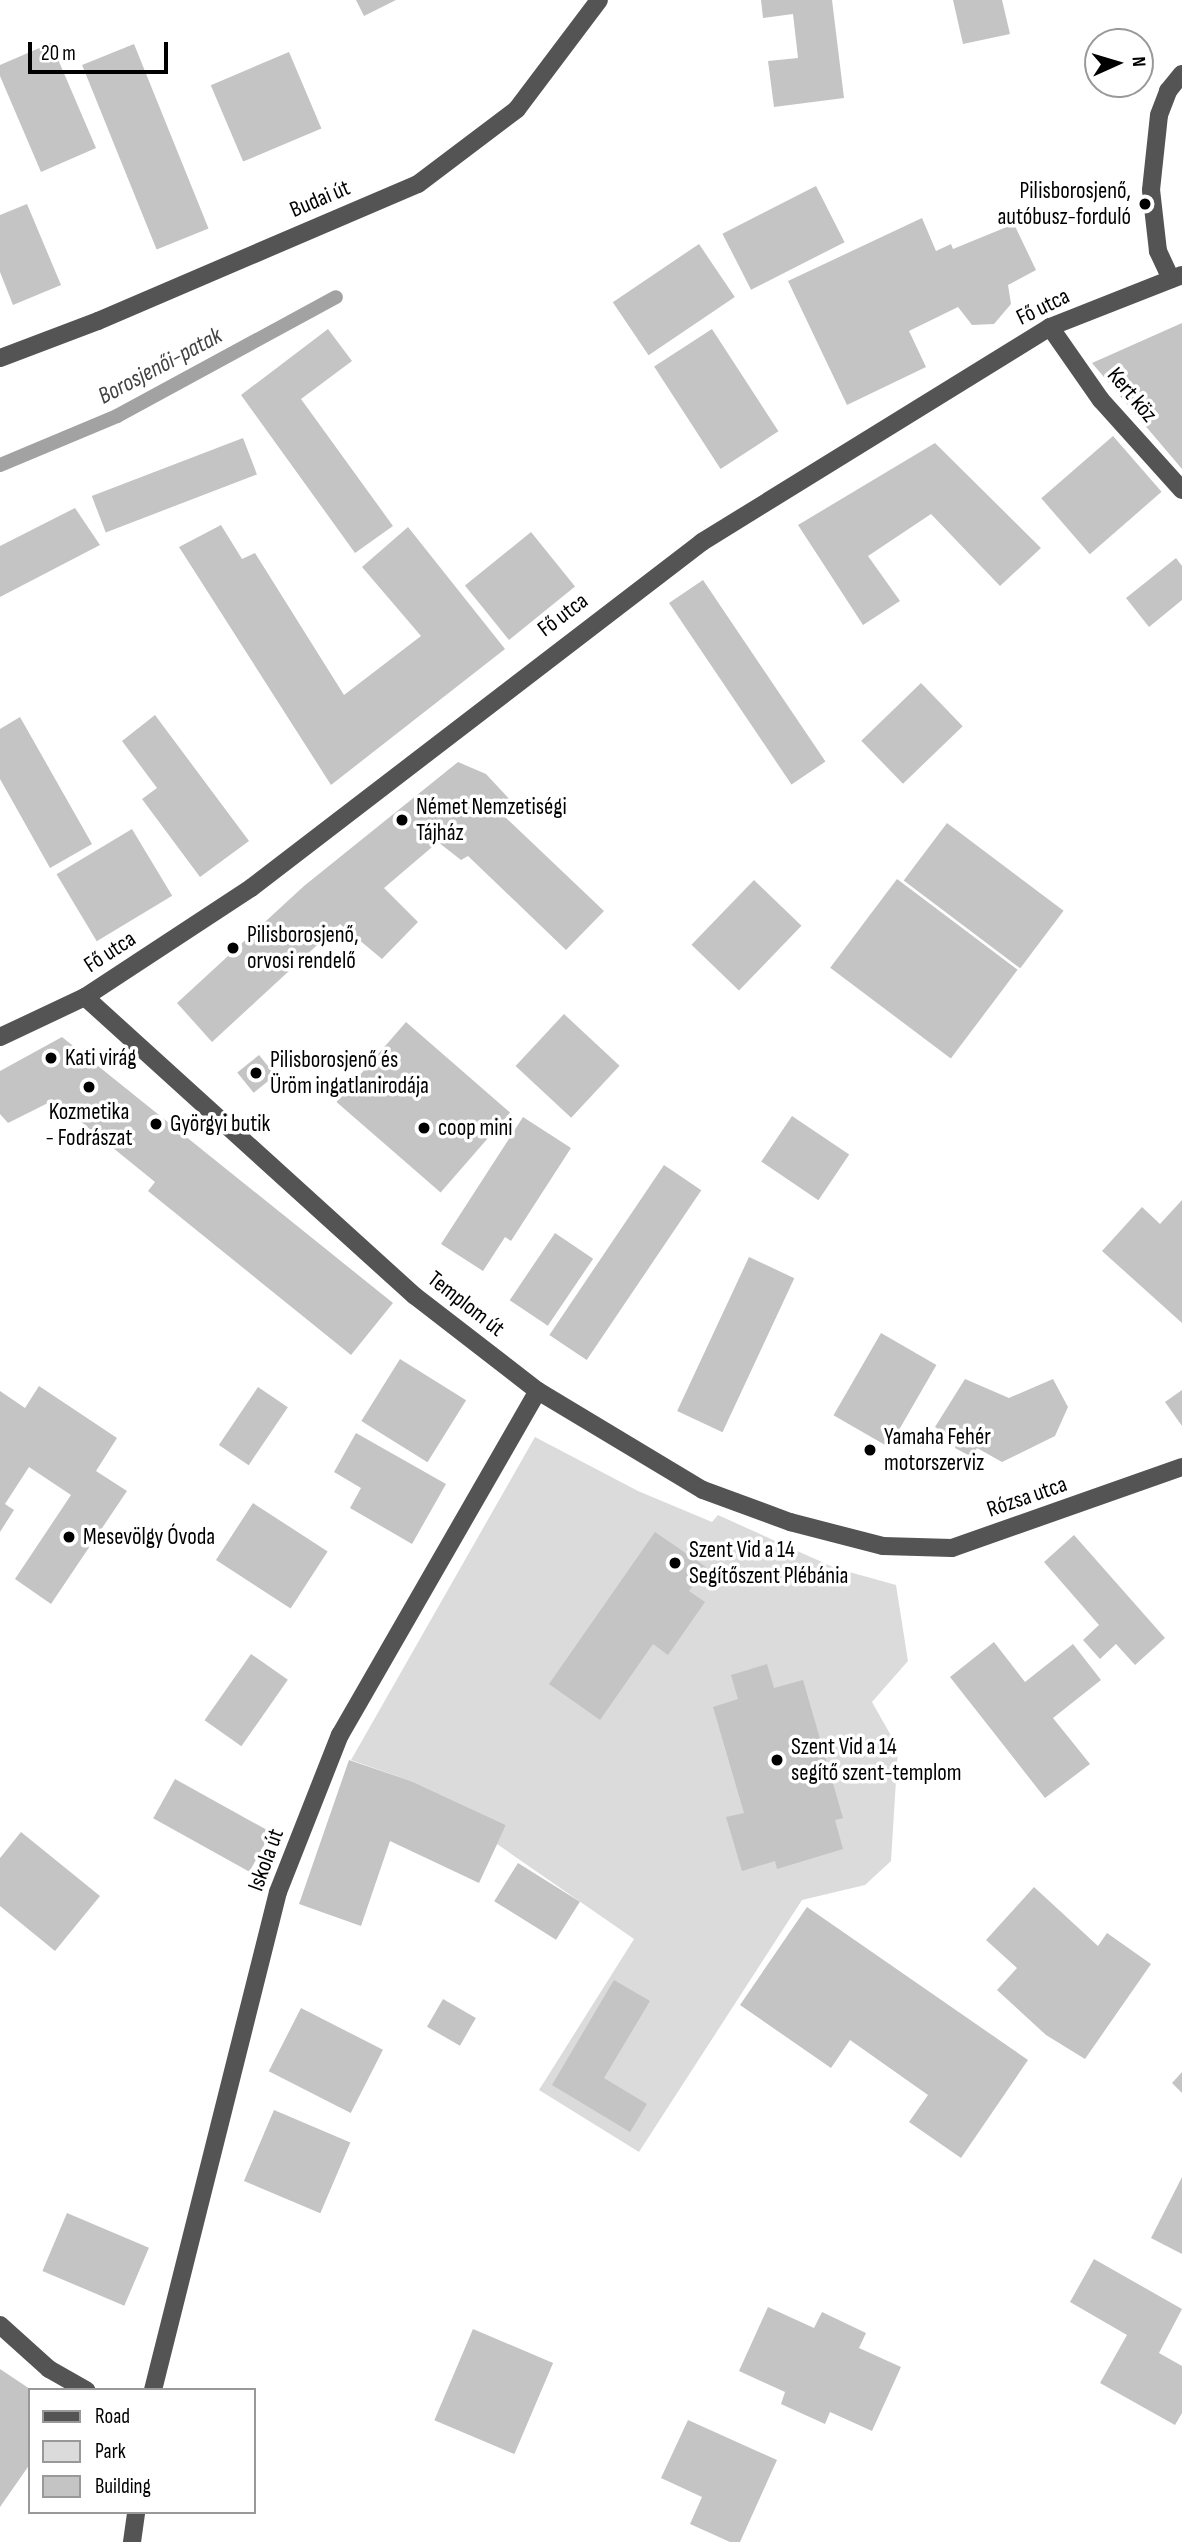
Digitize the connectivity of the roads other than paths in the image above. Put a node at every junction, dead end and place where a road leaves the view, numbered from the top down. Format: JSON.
{"nodes":[{"id":1,"x":599,"y":0,"type":"edge"},
{"id":2,"x":1182,"y":74,"type":"edge"},
{"id":3,"x":1176,"y":277,"type":"edge"},
{"id":4,"x":1050,"y":327,"type":"junction"},
{"id":5,"x":0,"y":358,"type":"edge"},
{"id":6,"x":1182,"y":490,"type":"edge"},
{"id":7,"x":85,"y":997,"type":"junction"},
{"id":8,"x":0,"y":1037,"type":"edge"},
{"id":9,"x":538,"y":1391,"type":"junction"},
{"id":10,"x":1182,"y":1467,"type":"edge"},
{"id":11,"x":883,"y":1546,"type":"joint"},
{"id":12,"x":0,"y":2325,"type":"edge"},
{"id":13,"x":82,"y":2388,"type":"edge"},
{"id":14,"x":154,"y":2388,"type":"edge"},
{"id":15,"x":136,"y":2514,"type":"edge"},
{"id":16,"x":132,"y":2542,"type":"edge"}],
"edges":[{"from":1,"to":5,"type":"street","name":"Budai út"},
{"from":2,"to":3,"type":"street"},
{"from":3,"to":4,"type":"street","name":"Fő utca"},
{"from":4,"to":6,"type":"street","name":"Kert köz"},
{"from":4,"to":7,"type":"street","name":"Fő utca"},
{"from":7,"to":8,"type":"street","name":"Fő utca"},
{"from":7,"to":9,"type":"street","name":"Templom út"},
{"from":9,"to":11,"type":"street","name":"Templom út"},
{"from":9,"to":14,"type":"street","name":"Iskola út"},
{"from":10,"to":11,"type":"street","name":"Rózsa utca"},
{"from":12,"to":13,"type":"street"},
{"from":15,"to":16,"type":"street"}]}
